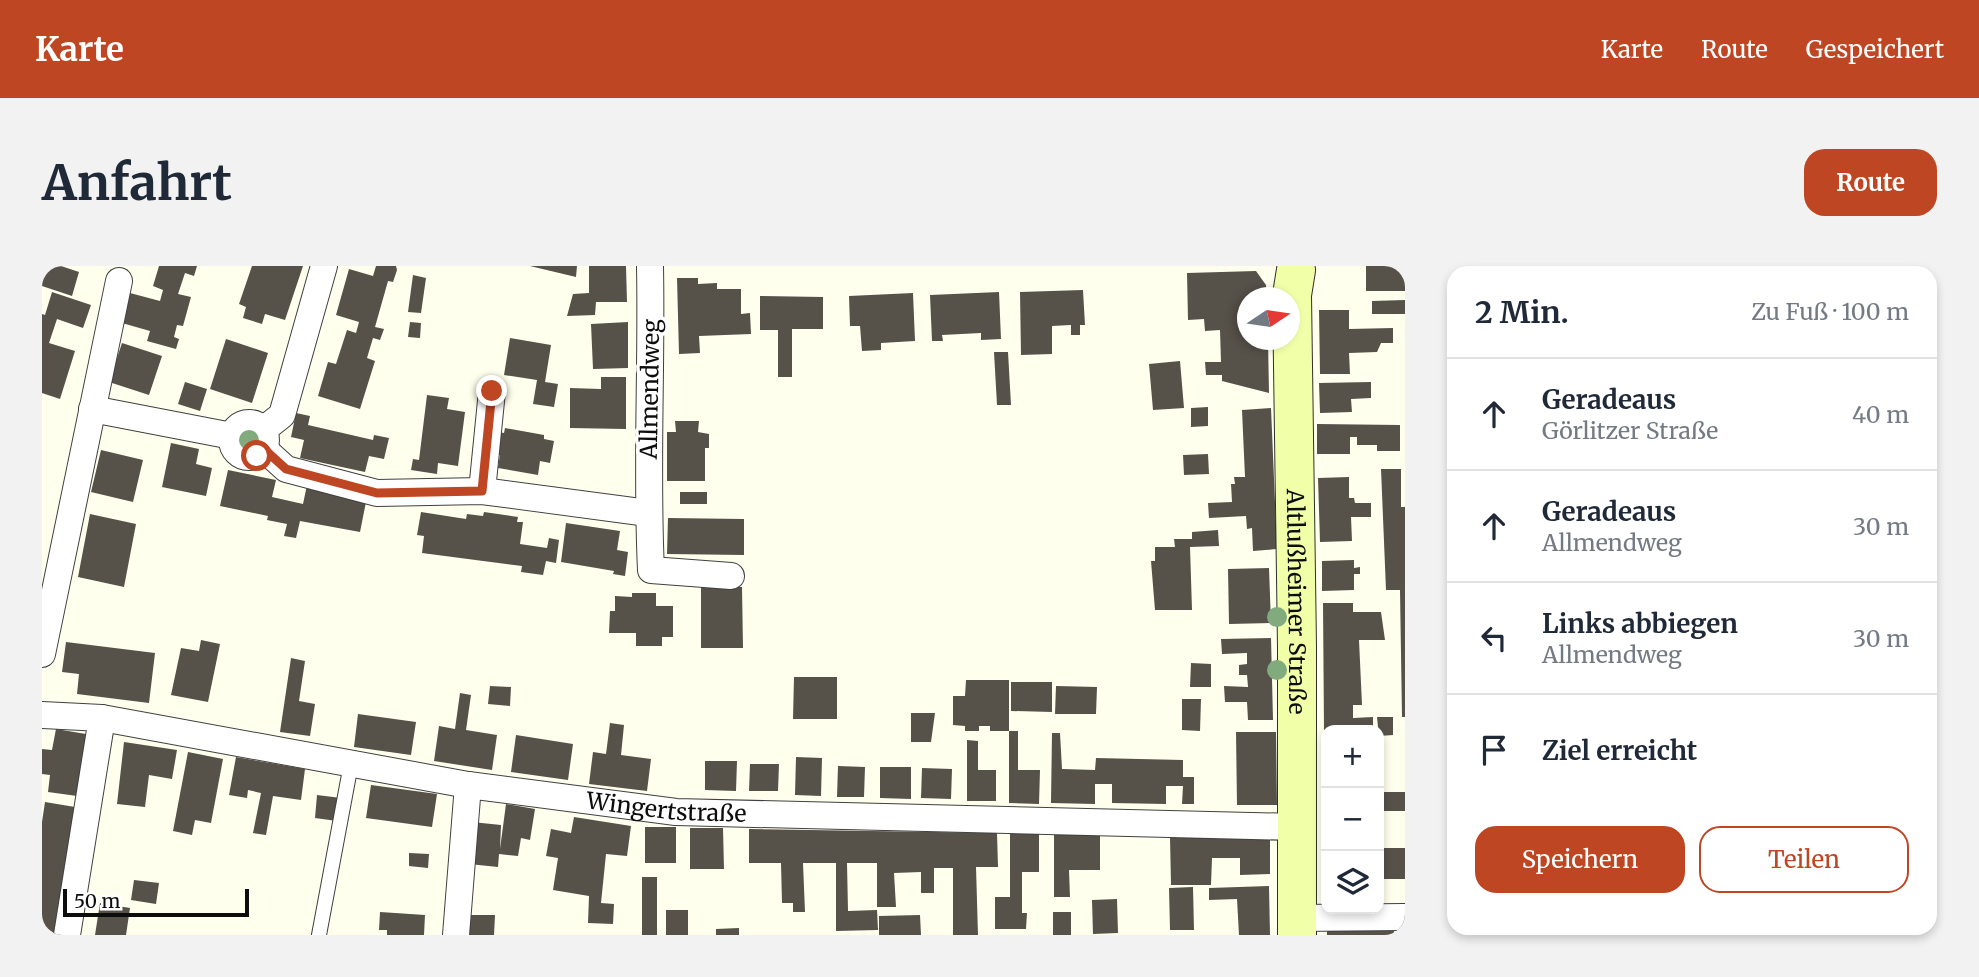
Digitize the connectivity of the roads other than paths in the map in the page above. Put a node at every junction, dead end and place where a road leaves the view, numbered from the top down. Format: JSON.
{"nodes":[{"id":1,"x":324,"y":266,"type":"edge"},
{"id":2,"x":650,"y":266,"type":"edge"},
{"id":3,"x":1298,"y":267,"type":"edge"},
{"id":4,"x":119,"y":281,"type":"dead end"},
{"id":5,"x":492,"y":391,"type":"dead end"},
{"id":6,"x":92,"y":409,"type":"junction"},
{"id":7,"x":264,"y":440,"type":"junction"},
{"id":8,"x":482,"y":491,"type":"junction"},
{"id":9,"x":648,"y":513,"type":"junction"},
{"id":10,"x":731,"y":576,"type":"dead end"},
{"id":11,"x":42,"y":654,"type":"edge"},
{"id":12,"x":42,"y":715,"type":"edge"},
{"id":13,"x":102,"y":718,"type":"junction"},
{"id":14,"x":351,"y":764,"type":"junction"},
{"id":15,"x":468,"y":785,"type":"junction"},
{"id":16,"x":1296,"y":827,"type":"junction"},
{"id":17,"x":1405,"y":917,"type":"edge"},
{"id":18,"x":1296,"y":927,"type":"edge"},
{"id":19,"x":67,"y":935,"type":"edge"},
{"id":20,"x":319,"y":935,"type":"edge"},
{"id":21,"x":456,"y":935,"type":"edge"}],
"edges":[{"from":1,"to":7,"type":"street"},
{"from":2,"to":9,"type":"street","name":"Allmendweg"},
{"from":3,"to":16,"type":"street","name":"Altlußheimer Straße"},
{"from":4,"to":6,"type":"street"},
{"from":5,"to":8,"type":"street"},
{"from":6,"to":7,"type":"street"},
{"from":6,"to":11,"type":"street"},
{"from":7,"to":8,"type":"street"},
{"from":8,"to":9,"type":"street"},
{"from":9,"to":10,"type":"street","name":"Allmendweg"},
{"from":12,"to":13,"type":"street","name":"Wingertstraße"},
{"from":13,"to":14,"type":"street","name":"Wingertstraße"},
{"from":13,"to":19,"type":"street"},
{"from":14,"to":15,"type":"street","name":"Wingertstraße"},
{"from":14,"to":20,"type":"lane"},
{"from":15,"to":16,"type":"street","name":"Wingertstraße"},
{"from":15,"to":21,"type":"street"},
{"from":16,"to":18,"type":"street","name":"Altlußheimer Straße"},
{"from":17,"to":18,"type":"street"}]}
